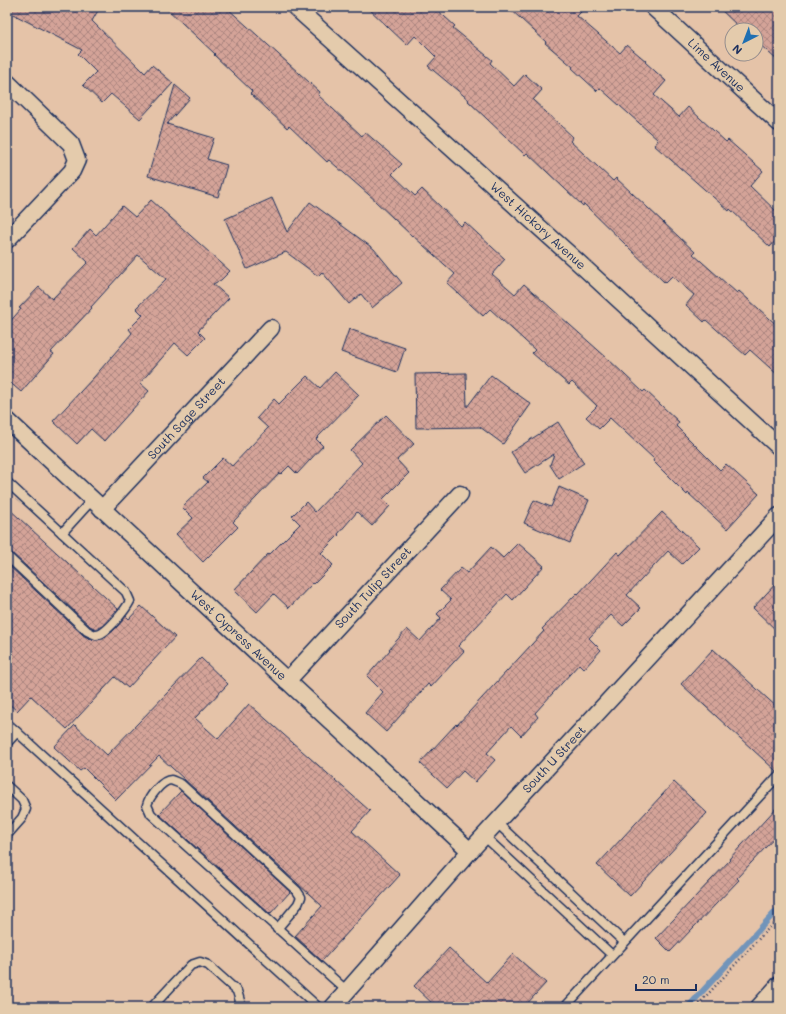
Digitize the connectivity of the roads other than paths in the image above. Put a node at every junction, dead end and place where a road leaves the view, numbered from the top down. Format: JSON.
{"nodes":[{"id":1,"x":295,"y":7,"type":"edge"},
{"id":2,"x":653,"y":7,"type":"edge"},
{"id":3,"x":7,"y":82,"type":"edge"},
{"id":4,"x":779,"y":123,"type":"edge"},
{"id":5,"x":7,"y":240,"type":"edge"},
{"id":6,"x":271,"y":328,"type":"dead end"},
{"id":7,"x":7,"y":420,"type":"edge"},
{"id":8,"x":779,"y":447,"type":"edge"},
{"id":9,"x":7,"y":482,"type":"edge"},
{"id":10,"x":460,"y":494,"type":"dead end"},
{"id":11,"x":97,"y":505,"type":"junction"},
{"id":12,"x":779,"y":516,"type":"edge"},
{"id":13,"x":62,"y":533,"type":"junction"},
{"id":14,"x":7,"y":556,"type":"edge"},
{"id":15,"x":287,"y":681,"type":"junction"},
{"id":16,"x":7,"y":723,"type":"edge"},
{"id":17,"x":17,"y":732,"type":"junction"},
{"id":18,"x":7,"y":743,"type":"edge"},
{"id":19,"x":779,"y":775,"type":"edge"},
{"id":20,"x":7,"y":786,"type":"edge"},
{"id":21,"x":496,"y":822,"type":"junction"},
{"id":22,"x":7,"y":835,"type":"edge"},
{"id":23,"x":484,"y":836,"type":"junction"},
{"id":24,"x":470,"y":851,"type":"junction"},
{"id":25,"x":277,"y":928,"type":"junction"},
{"id":26,"x":624,"y":942,"type":"junction"},
{"id":27,"x":612,"y":955,"type":"junction"},
{"id":28,"x":779,"y":985,"type":"edge"},
{"id":29,"x":347,"y":991,"type":"junction"},
{"id":30,"x":152,"y":1007,"type":"edge"},
{"id":31,"x":238,"y":1007,"type":"edge"},
{"id":32,"x":318,"y":1007,"type":"edge"},
{"id":33,"x":333,"y":1007,"type":"edge"},
{"id":34,"x":564,"y":1007,"type":"edge"},
{"id":35,"x":759,"y":1007,"type":"edge"}],
"edges":[{"from":1,"to":8,"type":"street","name":"West Hickory Avenue"},
{"from":2,"to":4,"type":"street","name":"Lime Avenue"},
{"from":3,"to":5,"type":"street"},
{"from":6,"to":11,"type":"street","name":"South Sage Street"},
{"from":7,"to":11,"type":"street","name":"West Cypress Avenue"},
{"from":9,"to":13,"type":"lane"},
{"from":10,"to":15,"type":"street","name":"South Tulip Street"},
{"from":11,"to":13,"type":"lane"},
{"from":11,"to":15,"type":"street","name":"West Cypress Avenue"},
{"from":12,"to":21,"type":"street","name":"South U Street"},
{"from":13,"to":14,"type":"lane"},
{"from":15,"to":24,"type":"street","name":"West Cypress Avenue"},
{"from":16,"to":17,"type":"lane"},
{"from":17,"to":18,"type":"lane"},
{"from":17,"to":32,"type":"lane"},
{"from":19,"to":26,"type":"lane"},
{"from":20,"to":22,"type":"lane"},
{"from":21,"to":23,"type":"street","name":"South U Street"},
{"from":21,"to":26,"type":"lane"},
{"from":23,"to":24,"type":"street","name":"South U Street"},
{"from":23,"to":27,"type":"lane"},
{"from":24,"to":29,"type":"street","name":"South U Street"},
{"from":25,"to":25,"type":"lane"},
{"from":25,"to":29,"type":"lane"},
{"from":26,"to":27,"type":"lane"},
{"from":27,"to":34,"type":"lane"},
{"from":28,"to":35,"type":"street"},
{"from":29,"to":33,"type":"street","name":"South U Street"},
{"from":30,"to":31,"type":"lane"}]}
